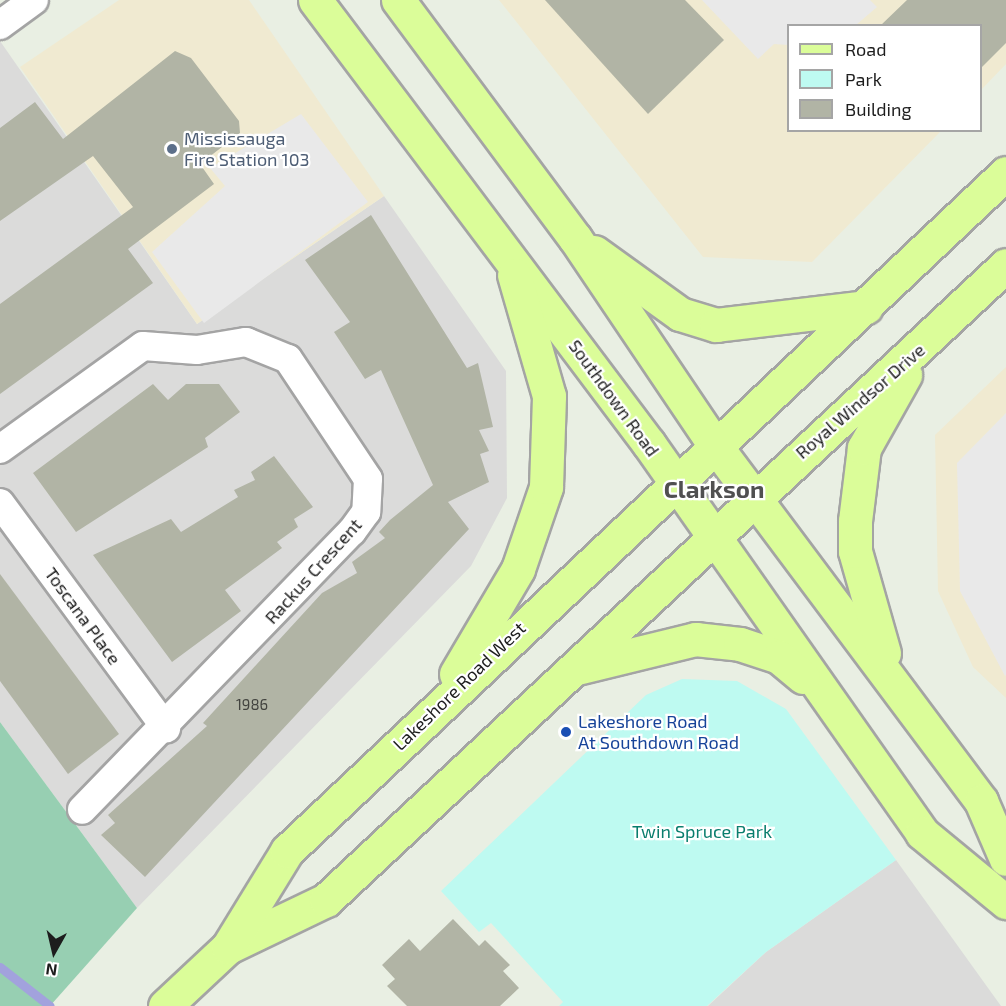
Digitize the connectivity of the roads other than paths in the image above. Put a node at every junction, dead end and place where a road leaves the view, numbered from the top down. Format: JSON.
{"nodes":[{"id":1,"x":34,"y":0,"type":"edge"},
{"id":2,"x":315,"y":0,"type":"edge"},
{"id":3,"x":398,"y":0,"type":"edge"},
{"id":4,"x":0,"y":25,"type":"edge"},
{"id":5,"x":1006,"y":173,"type":"edge"},
{"id":6,"x":575,"y":238,"type":"junction"},
{"id":7,"x":509,"y":256,"type":"junction"},
{"id":8,"x":1006,"y":265,"type":"edge"},
{"id":9,"x":866,"y":308,"type":"junction"},
{"id":10,"x":926,"y":344,"type":"junction"},
{"id":11,"x":714,"y":444,"type":"junction"},
{"id":12,"x":0,"y":449,"type":"edge"},
{"id":13,"x":675,"y":481,"type":"junction"},
{"id":14,"x":754,"y":495,"type":"junction"},
{"id":15,"x":0,"y":503,"type":"edge"},
{"id":16,"x":713,"y":535,"type":"junction"},
{"id":17,"x":888,"y":669,"type":"junction"},
{"id":18,"x":570,"y":670,"type":"junction"},
{"id":19,"x":823,"y":693,"type":"junction"},
{"id":20,"x":437,"y":707,"type":"junction"},
{"id":21,"x":166,"y":728,"type":"junction"},
{"id":22,"x":82,"y":810,"type":"dead end"},
{"id":23,"x":1006,"y":859,"type":"edge"},
{"id":24,"x":1006,"y":902,"type":"edge"},
{"id":25,"x":228,"y":947,"type":"junction"},
{"id":26,"x":166,"y":1005,"type":"edge"}],
"edges":[{"from":1,"to":4,"type":"street"},
{"from":2,"to":7,"type":"main road","name":"Southdown Road"},
{"from":3,"to":6,"type":"main road"},
{"from":5,"to":9,"type":"main road"},
{"from":6,"to":9,"type":"main road"},
{"from":6,"to":11,"type":"main road"},
{"from":7,"to":13,"type":"main road","name":"Southdown Road"},
{"from":7,"to":20,"type":"main road"},
{"from":8,"to":10,"type":"main road","name":"Royal Windsor Drive"},
{"from":9,"to":11,"type":"main road"},
{"from":10,"to":14,"type":"main road","name":"Royal Windsor Drive"},
{"from":10,"to":17,"type":"main road"},
{"from":11,"to":13,"type":"main road","name":"Lakeshore Road West"},
{"from":11,"to":14,"type":"main road"},
{"from":12,"to":21,"type":"street","name":"Rackus Crescent"},
{"from":13,"to":16,"type":"main road","name":"Southdown Road"},
{"from":13,"to":20,"type":"main road","name":"Lakeshore Road West"},
{"from":14,"to":16,"type":"main road","name":"Royal Windsor Drive"},
{"from":14,"to":17,"type":"main road"},
{"from":15,"to":21,"type":"street","name":"Toscana Place"},
{"from":16,"to":18,"type":"main road","name":"Lakeshore Road West"},
{"from":16,"to":19,"type":"main road","name":"Southdown Road"},
{"from":17,"to":23,"type":"main road"},
{"from":18,"to":19,"type":"main road"},
{"from":18,"to":25,"type":"main road","name":"Lakeshore Road West"},
{"from":19,"to":24,"type":"main road","name":"Southdown Road"},
{"from":20,"to":25,"type":"main road","name":"Lakeshore Road West"},
{"from":21,"to":22,"type":"street","name":"Rackus Crescent"},
{"from":25,"to":26,"type":"main road","name":"Lakeshore Road West"}]}
